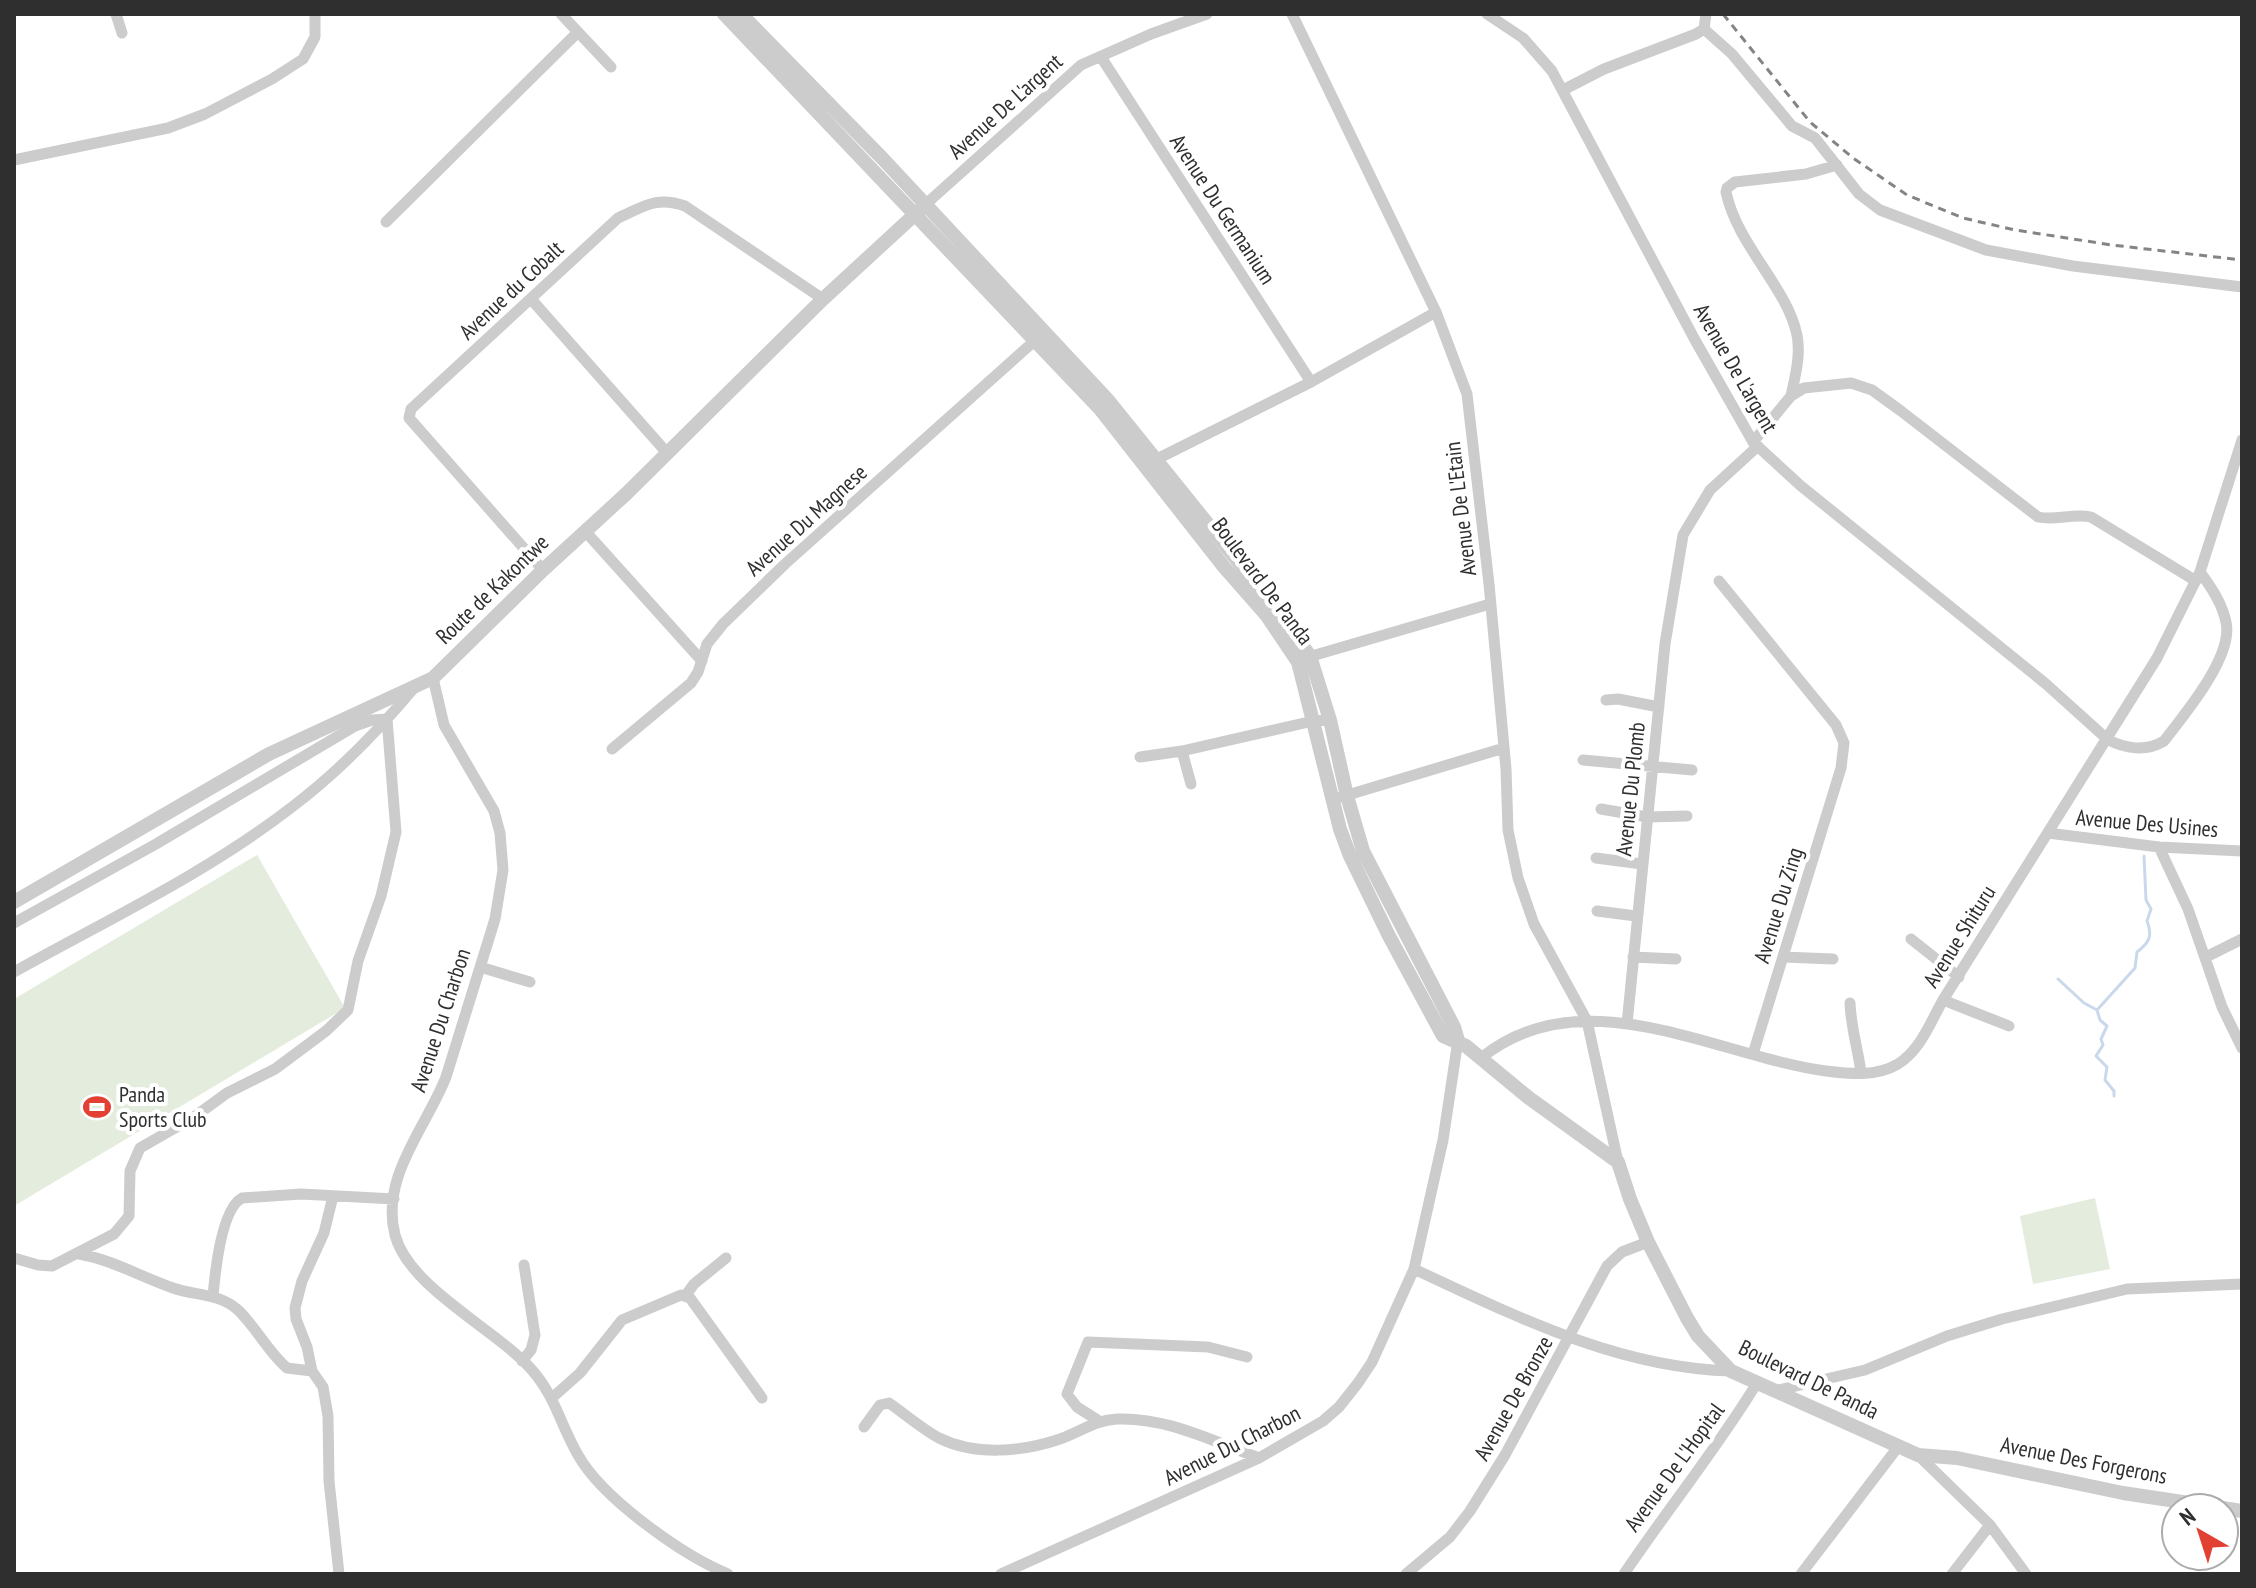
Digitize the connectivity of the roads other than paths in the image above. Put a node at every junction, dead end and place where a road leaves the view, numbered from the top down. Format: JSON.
{"nodes":[{"id":1,"x":116,"y":14,"type":"edge"},
{"id":2,"x":315,"y":14,"type":"edge"},
{"id":3,"x":561,"y":14,"type":"edge"},
{"id":4,"x":724,"y":14,"type":"edge"},
{"id":5,"x":741,"y":14,"type":"edge"},
{"id":6,"x":1207,"y":14,"type":"edge"},
{"id":7,"x":1292,"y":14,"type":"edge"},
{"id":8,"x":1487,"y":14,"type":"edge"},
{"id":9,"x":1706,"y":14,"type":"edge"},
{"id":10,"x":1704,"y":29,"type":"junction"},
{"id":11,"x":122,"y":33,"type":"dead end"},
{"id":12,"x":577,"y":33,"type":"junction"},
{"id":13,"x":1101,"y":57,"type":"junction"},
{"id":14,"x":611,"y":67,"type":"dead end"},
{"id":15,"x":1563,"y":90,"type":"junction"},
{"id":16,"x":14,"y":160,"type":"edge"},
{"id":17,"x":1837,"y":165,"type":"junction"},
{"id":18,"x":921,"y":209,"type":"junction"},
{"id":19,"x":386,"y":222,"type":"dead end"},
{"id":20,"x":2242,"y":287,"type":"edge"},
{"id":21,"x":531,"y":299,"type":"junction"},
{"id":22,"x":823,"y":299,"type":"junction"},
{"id":23,"x":1436,"y":312,"type":"junction"},
{"id":24,"x":1039,"y":337,"type":"junction"},
{"id":25,"x":1311,"y":382,"type":"junction"},
{"id":26,"x":1791,"y":396,"type":"junction"},
{"id":27,"x":2242,"y":440,"type":"edge"},
{"id":28,"x":1756,"y":444,"type":"junction"},
{"id":29,"x":668,"y":454,"type":"junction"},
{"id":30,"x":1151,"y":462,"type":"junction"},
{"id":31,"x":585,"y":531,"type":"junction"},
{"id":32,"x":543,"y":570,"type":"junction"},
{"id":33,"x":2198,"y":577,"type":"junction"},
{"id":34,"x":1719,"y":581,"type":"dead end"},
{"id":35,"x":1490,"y":604,"type":"junction"},
{"id":36,"x":1304,"y":659,"type":"junction"},
{"id":37,"x":702,"y":661,"type":"junction"},
{"id":38,"x":433,"y":678,"type":"junction"},
{"id":39,"x":415,"y":688,"type":"junction"},
{"id":40,"x":1606,"y":700,"type":"dead end"},
{"id":41,"x":1659,"y":707,"type":"junction"},
{"id":42,"x":387,"y":719,"type":"junction"},
{"id":43,"x":1330,"y":720,"type":"junction"},
{"id":44,"x":1313,"y":721,"type":"junction"},
{"id":45,"x":2107,"y":739,"type":"junction"},
{"id":46,"x":1504,"y":748,"type":"junction"},
{"id":47,"x":612,"y":749,"type":"dead end"},
{"id":48,"x":1182,"y":751,"type":"junction"},
{"id":49,"x":1140,"y":757,"type":"dead end"},
{"id":50,"x":1583,"y":760,"type":"dead end"},
{"id":51,"x":1652,"y":768,"type":"junction"},
{"id":52,"x":1692,"y":770,"type":"dead end"},
{"id":53,"x":1191,"y":784,"type":"dead end"},
{"id":54,"x":1340,"y":798,"type":"junction"},
{"id":55,"x":1601,"y":809,"type":"dead end"},
{"id":56,"x":1687,"y":816,"type":"dead end"},
{"id":57,"x":1647,"y":817,"type":"junction"},
{"id":58,"x":2048,"y":833,"type":"junction"},
{"id":59,"x":2159,"y":847,"type":"junction"},
{"id":60,"x":2242,"y":851,"type":"edge"},
{"id":61,"x":1596,"y":858,"type":"dead end"},
{"id":62,"x":1642,"y":864,"type":"junction"},
{"id":63,"x":14,"y":902,"type":"edge"},
{"id":64,"x":1597,"y":911,"type":"dead end"},
{"id":65,"x":1636,"y":916,"type":"junction"},
{"id":66,"x":14,"y":923,"type":"edge"},
{"id":67,"x":1911,"y":939,"type":"dead end"},
{"id":68,"x":2242,"y":939,"type":"edge"},
{"id":69,"x":1633,"y":957,"type":"junction"},
{"id":70,"x":1783,"y":957,"type":"junction"},
{"id":71,"x":2206,"y":957,"type":"junction"},
{"id":72,"x":1676,"y":959,"type":"dead end"},
{"id":73,"x":1833,"y":959,"type":"dead end"},
{"id":74,"x":480,"y":967,"type":"junction"},
{"id":75,"x":14,"y":972,"type":"edge"},
{"id":76,"x":1959,"y":977,"type":"junction"},
{"id":77,"x":530,"y":982,"type":"dead end"},
{"id":78,"x":1943,"y":1000,"type":"junction"},
{"id":79,"x":1850,"y":1003,"type":"dead end"},
{"id":80,"x":1587,"y":1021,"type":"junction"},
{"id":81,"x":1627,"y":1024,"type":"junction"},
{"id":82,"x":2009,"y":1026,"type":"dead end"},
{"id":83,"x":1458,"y":1040,"type":"junction"},
{"id":84,"x":2242,"y":1048,"type":"edge"},
{"id":85,"x":1753,"y":1054,"type":"junction"},
{"id":86,"x":1481,"y":1058,"type":"junction"},
{"id":87,"x":1861,"y":1073,"type":"junction"},
{"id":88,"x":1618,"y":1162,"type":"junction"},
{"id":89,"x":333,"y":1196,"type":"junction"},
{"id":90,"x":394,"y":1199,"type":"junction"},
{"id":91,"x":1648,"y":1242,"type":"junction"},
{"id":92,"x":78,"y":1254,"type":"junction"},
{"id":93,"x":14,"y":1258,"type":"edge"},
{"id":94,"x":726,"y":1258,"type":"dead end"},
{"id":95,"x":524,"y":1265,"type":"dead end"},
{"id":96,"x":1414,"y":1269,"type":"junction"},
{"id":97,"x":2242,"y":1284,"type":"edge"},
{"id":98,"x":686,"y":1295,"type":"junction"},
{"id":99,"x":213,"y":1296,"type":"junction"},
{"id":100,"x":1569,"y":1337,"type":"junction"},
{"id":101,"x":1247,"y":1357,"type":"dead end"},
{"id":102,"x":522,"y":1361,"type":"junction"},
{"id":103,"x":312,"y":1371,"type":"junction"},
{"id":104,"x":1731,"y":1371,"type":"junction"},
{"id":105,"x":1757,"y":1383,"type":"junction"},
{"id":106,"x":1773,"y":1391,"type":"junction"},
{"id":107,"x":553,"y":1397,"type":"junction"},
{"id":108,"x":762,"y":1398,"type":"dead end"},
{"id":109,"x":1099,"y":1421,"type":"junction"},
{"id":110,"x":864,"y":1427,"type":"dead end"},
{"id":111,"x":1898,"y":1447,"type":"junction"},
{"id":112,"x":1918,"y":1455,"type":"junction"},
{"id":113,"x":1259,"y":1458,"type":"junction"},
{"id":114,"x":2242,"y":1511,"type":"edge"},
{"id":115,"x":1990,"y":1525,"type":"junction"},
{"id":116,"x":339,"y":1574,"type":"edge"},
{"id":117,"x":728,"y":1574,"type":"edge"},
{"id":118,"x":1001,"y":1574,"type":"edge"},
{"id":119,"x":1406,"y":1574,"type":"edge"},
{"id":120,"x":1624,"y":1574,"type":"edge"},
{"id":121,"x":1801,"y":1574,"type":"edge"},
{"id":122,"x":1952,"y":1574,"type":"edge"},
{"id":123,"x":2026,"y":1574,"type":"edge"}],
"edges":[{"from":1,"to":11,"type":"street"},
{"from":2,"to":16,"type":"street"},
{"from":3,"to":12,"type":"street"},
{"from":4,"to":18,"type":"street"},
{"from":5,"to":18,"type":"street"},
{"from":6,"to":13,"type":"street","name":"Avenue De L'argent"},
{"from":7,"to":23,"type":"street","name":"Avenue De L'Etain"},
{"from":8,"to":15,"type":"street","name":"Avenue De L'argent"},
{"from":9,"to":10,"type":"street"},
{"from":10,"to":15,"type":"street"},
{"from":10,"to":17,"type":"street"},
{"from":12,"to":14,"type":"street"},
{"from":12,"to":19,"type":"street"},
{"from":13,"to":18,"type":"street","name":"Avenue De L'argent"},
{"from":13,"to":25,"type":"street","name":"Avenue Du Germanium"},
{"from":15,"to":28,"type":"street","name":"Avenue De L'argent"},
{"from":17,"to":20,"type":"street"},
{"from":17,"to":26,"type":"street"},
{"from":18,"to":22,"type":"street","name":"Route de Kakontwe"},
{"from":18,"to":24,"type":"street","name":"Boulevard De Panda"},
{"from":21,"to":22,"type":"street","name":"Avenue du Cobalt"},
{"from":21,"to":29,"type":"street"},
{"from":21,"to":32,"type":"street","name":"Avenue du Cobalt"},
{"from":22,"to":29,"type":"street","name":"Route de Kakontwe"},
{"from":23,"to":25,"type":"street"},
{"from":23,"to":35,"type":"street","name":"Avenue De L'Etain"},
{"from":24,"to":30,"type":"street","name":"Boulevard De Panda"},
{"from":24,"to":37,"type":"street","name":"Avenue Du Magnese"},
{"from":25,"to":30,"type":"street"},
{"from":26,"to":28,"type":"street","name":"Avenue Du Plomb"},
{"from":26,"to":33,"type":"street"},
{"from":27,"to":33,"type":"street","name":"Avenue Shituru"},
{"from":28,"to":41,"type":"street","name":"Avenue Du Plomb"},
{"from":28,"to":45,"type":"street","name":"Avenue De L'argent"},
{"from":29,"to":31,"type":"street","name":"Route de Kakontwe"},
{"from":30,"to":36,"type":"street","name":"Boulevard De Panda"},
{"from":31,"to":32,"type":"street","name":"Route de Kakontwe"},
{"from":31,"to":37,"type":"street"},
{"from":32,"to":38,"type":"street","name":"Route de Kakontwe"},
{"from":33,"to":45,"type":"street","name":"Avenue Shituru"},
{"from":33,"to":45,"type":"street"},
{"from":34,"to":70,"type":"street","name":"Avenue Du Zing"},
{"from":35,"to":36,"type":"street"},
{"from":35,"to":46,"type":"street","name":"Avenue De L'Etain"},
{"from":36,"to":43,"type":"street","name":"Boulevard De Panda"},
{"from":36,"to":44,"type":"street","name":"Boulevard De Panda"},
{"from":37,"to":47,"type":"street","name":"Avenue Du Magnese"},
{"from":38,"to":39,"type":"street","name":"Route de Kakontwe"},
{"from":38,"to":74,"type":"street","name":"Avenue Du Charbon"},
{"from":39,"to":42,"type":"street"},
{"from":39,"to":63,"type":"street","name":"Route de Kakontwe"},
{"from":40,"to":41,"type":"street"},
{"from":41,"to":51,"type":"street","name":"Avenue Du Plomb"},
{"from":42,"to":66,"type":"street"},
{"from":42,"to":75,"type":"street"},
{"from":42,"to":92,"type":"street"},
{"from":43,"to":44,"type":"street"},
{"from":43,"to":54,"type":"street","name":"Boulevard De Panda"},
{"from":44,"to":48,"type":"street"},
{"from":44,"to":54,"type":"street","name":"Boulevard De Panda"},
{"from":45,"to":58,"type":"street","name":"Avenue Shituru"},
{"from":46,"to":54,"type":"street"},
{"from":46,"to":80,"type":"street","name":"Avenue De L'Etain"},
{"from":48,"to":49,"type":"street"},
{"from":48,"to":53,"type":"street"},
{"from":50,"to":51,"type":"street"},
{"from":51,"to":52,"type":"street"},
{"from":51,"to":57,"type":"street","name":"Avenue Du Plomb"},
{"from":54,"to":83,"type":"street","name":"Boulevard De Panda"},
{"from":55,"to":57,"type":"street"},
{"from":56,"to":57,"type":"street"},
{"from":57,"to":62,"type":"street","name":"Avenue Du Plomb"},
{"from":58,"to":59,"type":"street","name":"Avenue Des Usines"},
{"from":58,"to":76,"type":"street","name":"Avenue Shituru"},
{"from":59,"to":60,"type":"street","name":"Avenue Des Usines"},
{"from":59,"to":71,"type":"street"},
{"from":61,"to":62,"type":"street"},
{"from":62,"to":65,"type":"street","name":"Avenue Du Plomb"},
{"from":64,"to":65,"type":"street"},
{"from":65,"to":69,"type":"street","name":"Avenue Du Plomb"},
{"from":67,"to":76,"type":"street"},
{"from":68,"to":71,"type":"street"},
{"from":69,"to":72,"type":"street"},
{"from":69,"to":81,"type":"street","name":"Avenue Du Plomb"},
{"from":70,"to":73,"type":"street"},
{"from":70,"to":85,"type":"street","name":"Avenue Du Zing"},
{"from":71,"to":84,"type":"street"},
{"from":74,"to":77,"type":"street"},
{"from":74,"to":90,"type":"street","name":"Avenue Du Charbon"},
{"from":76,"to":78,"type":"street","name":"Avenue Shituru"},
{"from":78,"to":82,"type":"street"},
{"from":78,"to":87,"type":"street","name":"Avenue Shituru"},
{"from":79,"to":87,"type":"street"},
{"from":80,"to":81,"type":"street","name":"Avenue Shituru"},
{"from":80,"to":86,"type":"street","name":"Avenue Shituru"},
{"from":80,"to":88,"type":"street","name":"Avenue De L'Etain"},
{"from":81,"to":85,"type":"street","name":"Avenue Shituru"},
{"from":83,"to":86,"type":"street","name":"Boulevard De Panda"},
{"from":83,"to":96,"type":"street","name":"Avenue Du Charbon"},
{"from":85,"to":87,"type":"street","name":"Avenue Shituru"},
{"from":86,"to":88,"type":"street","name":"Boulevard De Panda"},
{"from":88,"to":91,"type":"street","name":"Boulevard De Panda"},
{"from":89,"to":90,"type":"street"},
{"from":89,"to":99,"type":"street"},
{"from":89,"to":103,"type":"street"},
{"from":90,"to":102,"type":"street","name":"Avenue Du Charbon"},
{"from":91,"to":100,"type":"street","name":"Avenue De Bronze"},
{"from":91,"to":104,"type":"street","name":"Boulevard De Panda"},
{"from":92,"to":93,"type":"street"},
{"from":92,"to":99,"type":"street"},
{"from":94,"to":98,"type":"street"},
{"from":95,"to":102,"type":"street"},
{"from":96,"to":100,"type":"street"},
{"from":96,"to":113,"type":"street","name":"Avenue Du Charbon"},
{"from":97,"to":106,"type":"street"},
{"from":98,"to":107,"type":"street"},
{"from":98,"to":108,"type":"street"},
{"from":99,"to":103,"type":"street"},
{"from":100,"to":104,"type":"street"},
{"from":100,"to":119,"type":"street","name":"Avenue De Bronze"},
{"from":101,"to":109,"type":"street"},
{"from":102,"to":107,"type":"street","name":"Avenue Du Charbon"},
{"from":103,"to":116,"type":"street"},
{"from":104,"to":105,"type":"street","name":"Boulevard De Panda"},
{"from":105,"to":106,"type":"street","name":"Boulevard De Panda"},
{"from":105,"to":120,"type":"street","name":"Avenue De L'Hopital"},
{"from":106,"to":111,"type":"street","name":"Boulevard De Panda"},
{"from":107,"to":117,"type":"street","name":"Avenue Du Charbon"},
{"from":109,"to":110,"type":"street"},
{"from":109,"to":113,"type":"street"},
{"from":111,"to":112,"type":"street","name":"Boulevard De Panda"},
{"from":111,"to":121,"type":"street"},
{"from":112,"to":114,"type":"street","name":"Avenue Des Forgerons"},
{"from":112,"to":115,"type":"street"},
{"from":113,"to":118,"type":"street","name":"Avenue Du Charbon"},
{"from":115,"to":122,"type":"street"},
{"from":115,"to":123,"type":"street"}]}
